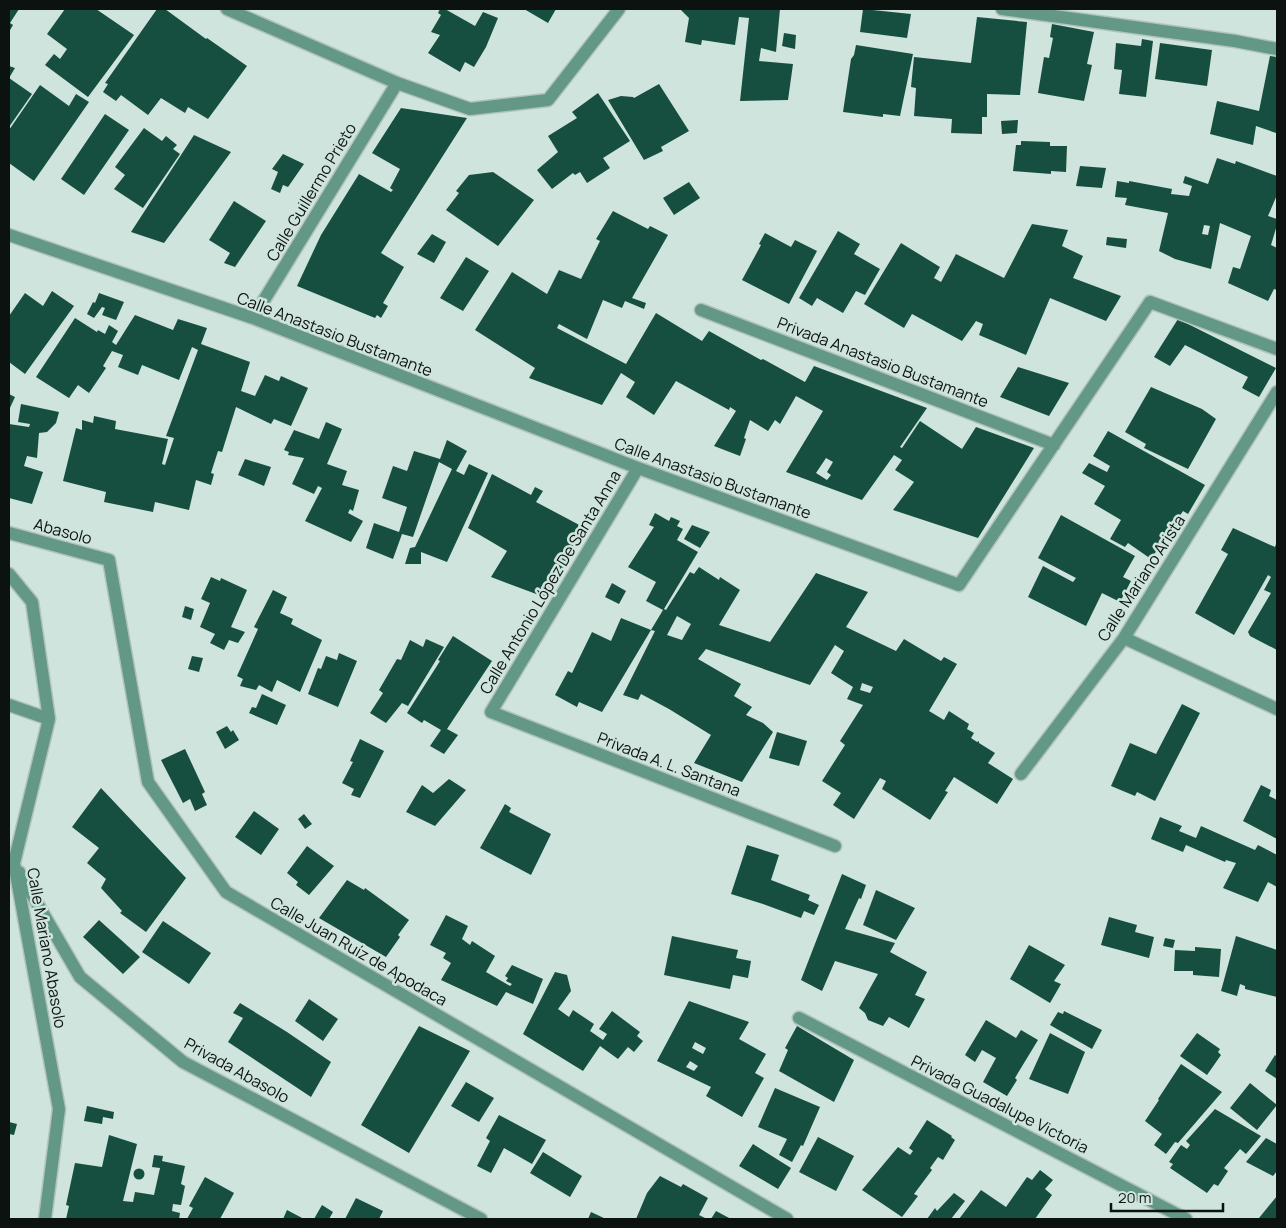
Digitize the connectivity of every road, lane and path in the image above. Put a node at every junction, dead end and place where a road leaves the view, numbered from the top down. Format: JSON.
{"nodes":[{"id":1,"x":227,"y":9,"type":"edge"},
{"id":2,"x":619,"y":9,"type":"edge"},
{"id":3,"x":1002,"y":9,"type":"edge"},
{"id":4,"x":1277,"y":49,"type":"edge"},
{"id":5,"x":397,"y":83,"type":"junction"},
{"id":6,"x":9,"y":235,"type":"edge"},
{"id":7,"x":701,"y":310,"type":"dead end"},
{"id":8,"x":253,"y":318,"type":"junction"},
{"id":9,"x":1277,"y":349,"type":"edge"},
{"id":10,"x":1277,"y":392,"type":"edge"},
{"id":11,"x":1054,"y":445,"type":"junction"},
{"id":12,"x":638,"y":468,"type":"junction"},
{"id":13,"x":9,"y":533,"type":"edge"},
{"id":14,"x":109,"y":560,"type":"joint"},
{"id":15,"x":9,"y":574,"type":"edge"},
{"id":16,"x":1124,"y":638,"type":"junction"},
{"id":17,"x":9,"y":705,"type":"edge"},
{"id":18,"x":1277,"y":709,"type":"edge"},
{"id":19,"x":491,"y":712,"type":"joint"},
{"id":20,"x":49,"y":719,"type":"junction"},
{"id":21,"x":1022,"y":774,"type":"dead end"},
{"id":22,"x":835,"y":846,"type":"dead end"},
{"id":23,"x":14,"y":863,"type":"junction"},
{"id":24,"x":799,"y":1018,"type":"dead end"},
{"id":25,"x":45,"y":1219,"type":"edge"},
{"id":26,"x":481,"y":1219,"type":"edge"},
{"id":27,"x":787,"y":1219,"type":"edge"},
{"id":28,"x":1186,"y":1219,"type":"edge"}],
"edges":[{"from":1,"to":5,"type":"street"},
{"from":2,"to":5,"type":"street"},
{"from":3,"to":4,"type":"street"},
{"from":5,"to":8,"type":"street","name":"Calle Guillermo Prieto"},
{"from":6,"to":8,"type":"street","name":"Calle Anastasio Bustamante"},
{"from":7,"to":11,"type":"street","name":"Privada Anastasio Bustamante"},
{"from":8,"to":12,"type":"street","name":"Calle Anastasio Bustamante"},
{"from":9,"to":11,"type":"street","name":"Calle Anastasio Bustamante"},
{"from":10,"to":16,"type":"street","name":"Calle Mariano Arista"},
{"from":11,"to":12,"type":"street","name":"Calle Anastasio Bustamante"},
{"from":12,"to":19,"type":"street","name":"Calle Antonio López De Santa Anna"},
{"from":13,"to":14,"type":"street","name":"Abasolo"},
{"from":14,"to":27,"type":"street","name":"Calle Juan Ruíz de Apodaca"},
{"from":15,"to":20,"type":"street","name":"Calle Mariano Abasolo"},
{"from":16,"to":18,"type":"street"},
{"from":16,"to":21,"type":"street","name":"Calle Mariano Arista"},
{"from":17,"to":20,"type":"street"},
{"from":19,"to":22,"type":"street","name":"Privada A. L. Santana"},
{"from":20,"to":23,"type":"street","name":"Calle Mariano Abasolo"},
{"from":23,"to":25,"type":"street","name":"Calle Mariano Abasolo"},
{"from":23,"to":26,"type":"street","name":"Privada Abasolo"},
{"from":24,"to":28,"type":"street","name":"Privada Guadalupe Victoria"}]}
